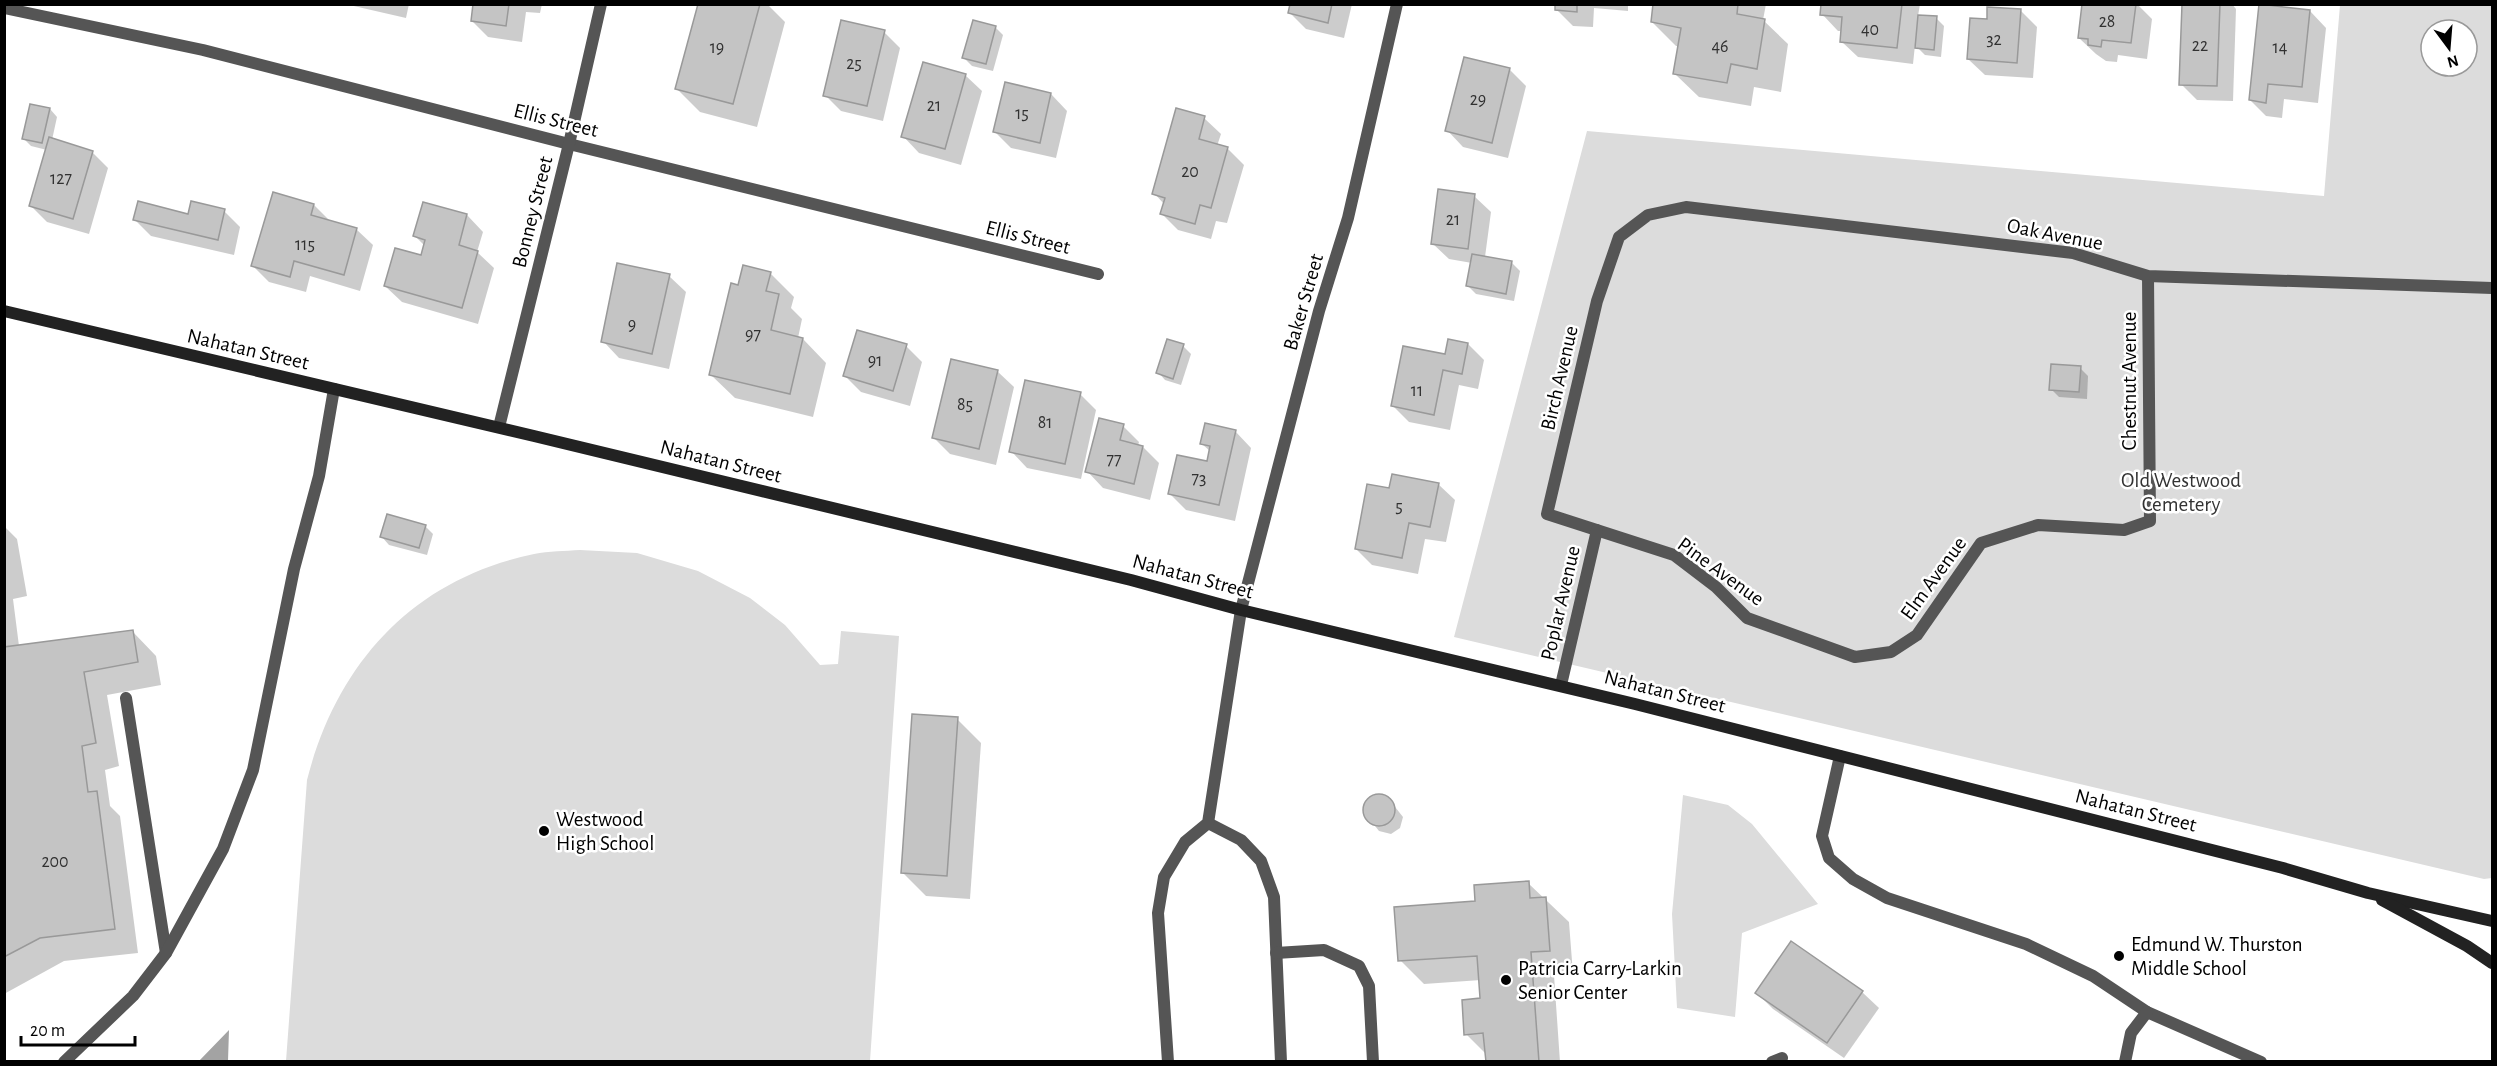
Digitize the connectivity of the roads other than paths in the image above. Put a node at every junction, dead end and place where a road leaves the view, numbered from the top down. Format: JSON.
{"nodes":[{"id":1,"x":601,"y":4,"type":"edge"},
{"id":2,"x":1397,"y":4,"type":"edge"},
{"id":3,"x":4,"y":8,"type":"edge"},
{"id":4,"x":569,"y":144,"type":"junction"},
{"id":5,"x":1648,"y":214,"type":"joint"},
{"id":6,"x":1098,"y":274,"type":"dead end"},
{"id":7,"x":2148,"y":276,"type":"junction"},
{"id":8,"x":2493,"y":288,"type":"edge"},
{"id":9,"x":4,"y":311,"type":"edge"},
{"id":10,"x":334,"y":389,"type":"junction"},
{"id":11,"x":499,"y":427,"type":"junction"},
{"id":12,"x":2150,"y":521,"type":"joint"},
{"id":13,"x":1598,"y":530,"type":"junction"},
{"id":14,"x":1241,"y":610,"type":"junction"},
{"id":15,"x":1855,"y":657,"type":"joint"},
{"id":16,"x":1561,"y":686,"type":"junction"},
{"id":17,"x":126,"y":698,"type":"dead end"},
{"id":18,"x":1840,"y":756,"type":"junction"},
{"id":19,"x":1208,"y":823,"type":"junction"},
{"id":20,"x":2368,"y":893,"type":"junction"},
{"id":21,"x":2493,"y":921,"type":"edge"},
{"id":22,"x":166,"y":953,"type":"junction"},
{"id":23,"x":1276,"y":953,"type":"junction"},
{"id":24,"x":2493,"y":963,"type":"edge"},
{"id":25,"x":2147,"y":1012,"type":"junction"},
{"id":26,"x":64,"y":1062,"type":"edge"},
{"id":27,"x":1168,"y":1062,"type":"edge"},
{"id":28,"x":1281,"y":1062,"type":"edge"},
{"id":29,"x":1373,"y":1062,"type":"edge"},
{"id":30,"x":2125,"y":1062,"type":"edge"},
{"id":31,"x":2261,"y":1062,"type":"edge"}],
"edges":[{"from":1,"to":4,"type":"street","name":"Bonney Street"},
{"from":2,"to":14,"type":"street","name":"Baker Street"},
{"from":3,"to":4,"type":"street","name":"Ellis Street"},
{"from":4,"to":6,"type":"street","name":"Ellis Street"},
{"from":4,"to":11,"type":"street","name":"Bonney Street"},
{"from":5,"to":7,"type":"street","name":"Oak Avenue"},
{"from":5,"to":13,"type":"street","name":"Birch Avenue"},
{"from":7,"to":8,"type":"street","name":"Oak Avenue"},
{"from":7,"to":12,"type":"street","name":"Chestnut Avenue"},
{"from":9,"to":10,"type":"main road","name":"Nahatan Street"},
{"from":10,"to":11,"type":"main road","name":"Nahatan Street"},
{"from":10,"to":22,"type":"street"},
{"from":11,"to":14,"type":"main road","name":"Nahatan Street"},
{"from":12,"to":15,"type":"street","name":"Elm Avenue"},
{"from":13,"to":15,"type":"street","name":"Pine Avenue"},
{"from":13,"to":16,"type":"street","name":"Poplar Avenue"},
{"from":14,"to":16,"type":"main road","name":"Nahatan Street"},
{"from":14,"to":19,"type":"street","name":"Baker Street"},
{"from":16,"to":18,"type":"main road","name":"Nahatan Street"},
{"from":17,"to":22,"type":"street"},
{"from":18,"to":20,"type":"main road","name":"Nahatan Street"},
{"from":18,"to":25,"type":"street"},
{"from":19,"to":23,"type":"street"},
{"from":19,"to":27,"type":"street"},
{"from":20,"to":21,"type":"main road","name":"Nahatan Street"},
{"from":20,"to":24,"type":"main road","name":"Nahatan Street"},
{"from":22,"to":26,"type":"street"},
{"from":23,"to":28,"type":"street"},
{"from":23,"to":29,"type":"street"},
{"from":25,"to":30,"type":"street"},
{"from":25,"to":31,"type":"street"}]}
